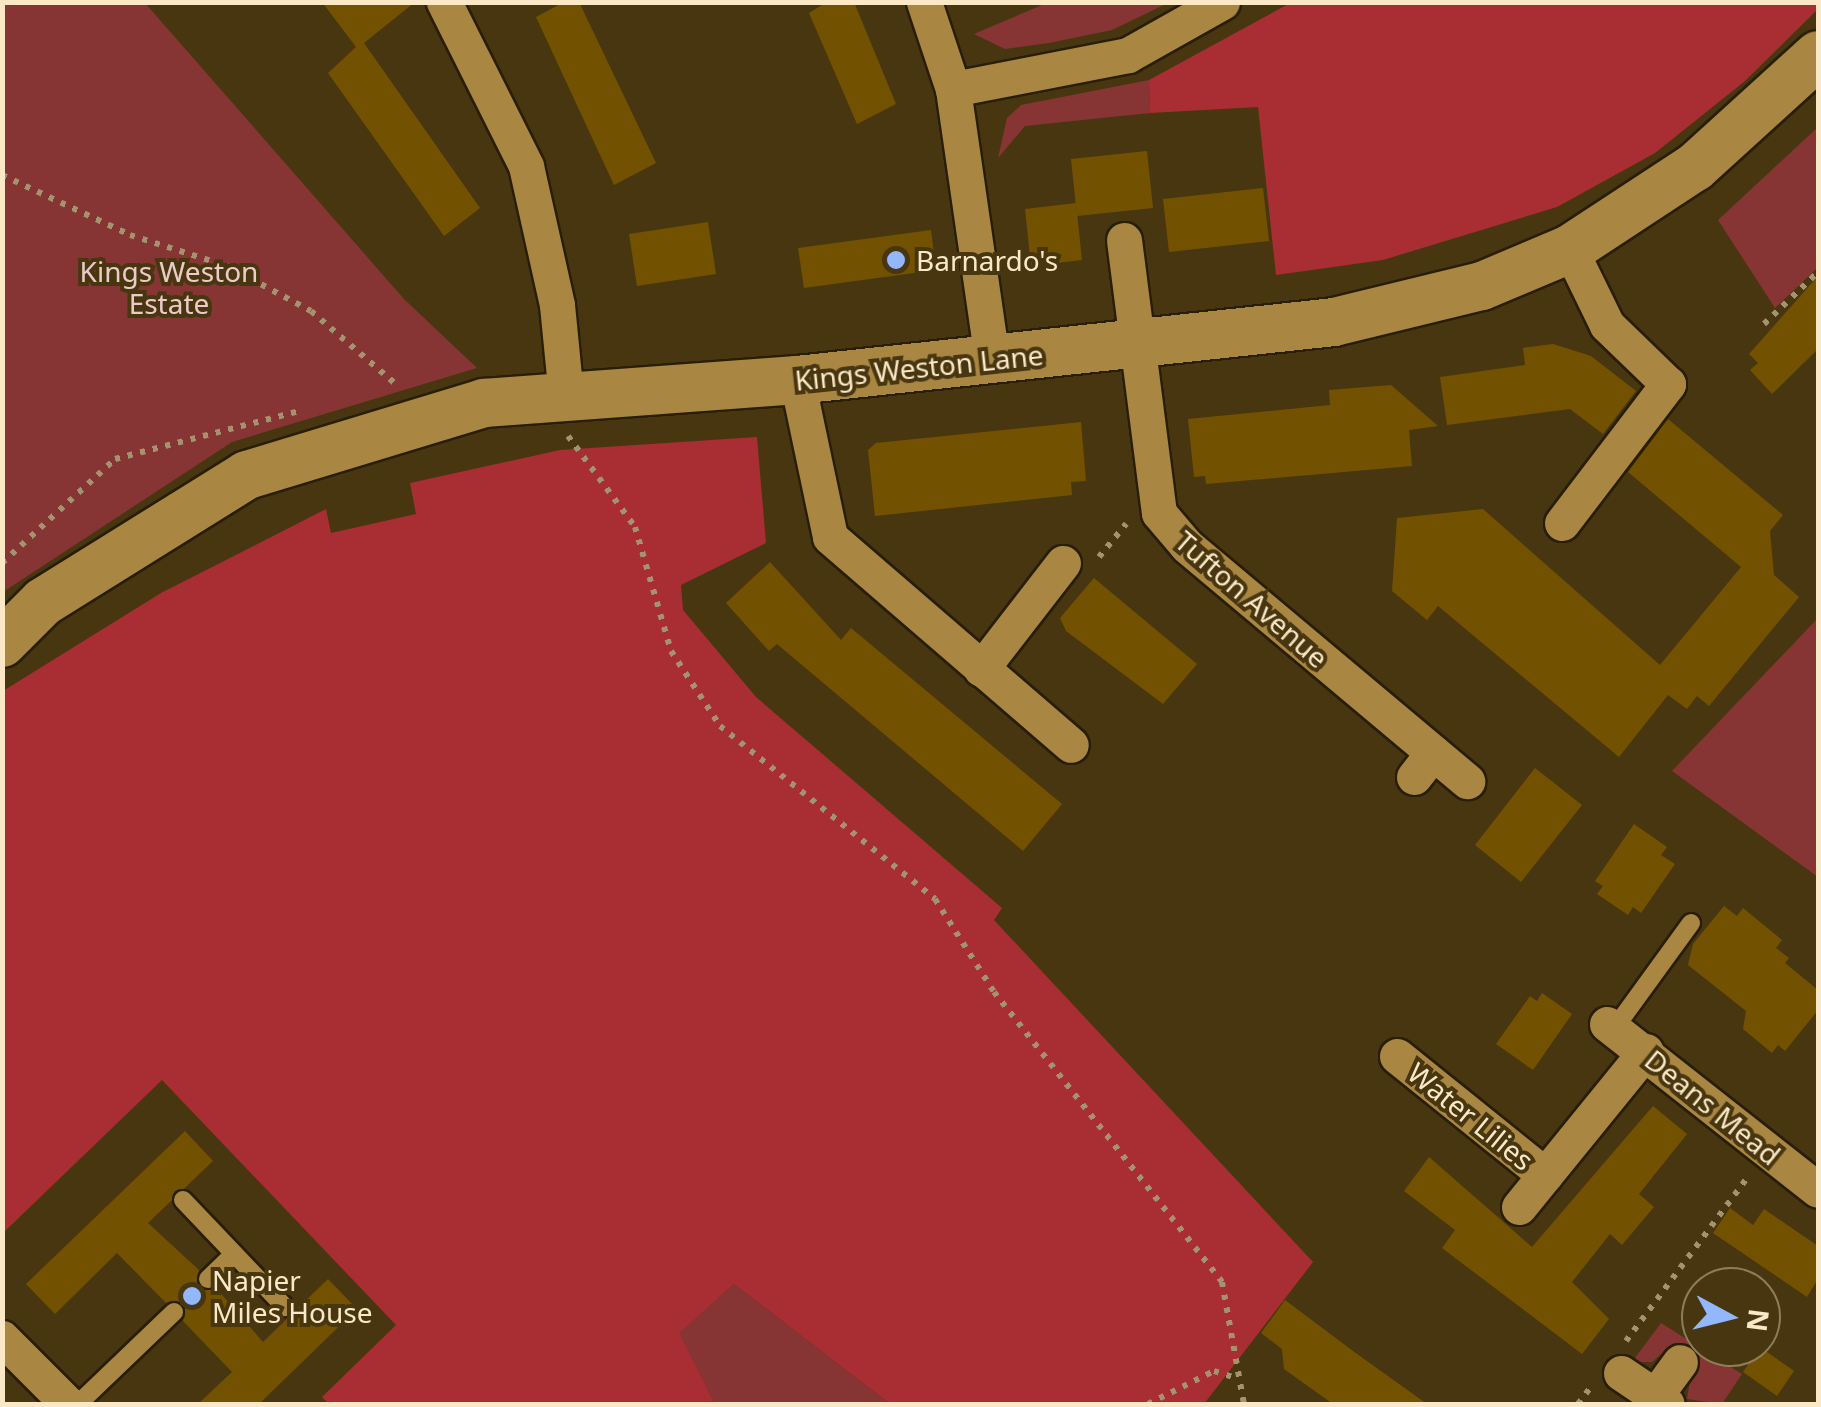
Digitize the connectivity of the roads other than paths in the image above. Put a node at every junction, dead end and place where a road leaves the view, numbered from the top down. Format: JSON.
{"nodes":[{"id":1,"x":444,"y":2,"type":"edge"},
{"id":2,"x":924,"y":2,"type":"edge"},
{"id":3,"x":1222,"y":2,"type":"edge"},
{"id":4,"x":1818,"y":55,"type":"edge"},
{"id":5,"x":954,"y":89,"type":"junction"},
{"id":6,"x":1124,"y":240,"type":"dead end"},
{"id":7,"x":1570,"y":250,"type":"junction"},
{"id":8,"x":1134,"y":344,"type":"junction"},
{"id":9,"x":992,"y":360,"type":"junction"},
{"id":10,"x":797,"y":380,"type":"junction"},
{"id":11,"x":566,"y":397,"type":"junction"},
{"id":12,"x":1562,"y":523,"type":"dead end"},
{"id":13,"x":1063,"y":563,"type":"dead end"},
{"id":14,"x":2,"y":644,"type":"edge"},
{"id":15,"x":981,"y":669,"type":"junction"},
{"id":16,"x":1071,"y":746,"type":"dead end"},
{"id":17,"x":1467,"y":782,"type":"dead end"},
{"id":18,"x":1691,"y":923,"type":"dead end"},
{"id":19,"x":1611,"y":1026,"type":"joint"},
{"id":20,"x":1646,"y":1051,"type":"junction"},
{"id":21,"x":1397,"y":1056,"type":"dead end"},
{"id":22,"x":1546,"y":1175,"type":"junction"},
{"id":23,"x":1818,"y":1190,"type":"edge"},
{"id":24,"x":183,"y":1200,"type":"dead end"},
{"id":25,"x":1519,"y":1207,"type":"dead end"},
{"id":26,"x":234,"y":1254,"type":"junction"},
{"id":27,"x":208,"y":1279,"type":"dead end"},
{"id":28,"x":285,"y":1307,"type":"dead end"},
{"id":29,"x":174,"y":1312,"type":"dead end"},
{"id":30,"x":2,"y":1338,"type":"edge"},
{"id":31,"x":1680,"y":1362,"type":"dead end"},
{"id":32,"x":1621,"y":1373,"type":"road end"},
{"id":33,"x":1661,"y":1400,"type":"edge"},
{"id":34,"x":68,"y":1404,"type":"edge"},
{"id":35,"x":78,"y":1404,"type":"edge"}],
"edges":[{"from":1,"to":11,"type":"street"},
{"from":2,"to":5,"type":"street"},
{"from":3,"to":5,"type":"street"},
{"from":4,"to":7,"type":"street","name":"Kings Weston Lane"},
{"from":5,"to":9,"type":"street"},
{"from":6,"to":8,"type":"street","name":"Tufton Avenue"},
{"from":7,"to":8,"type":"street","name":"Kings Weston Lane"},
{"from":7,"to":12,"type":"street"},
{"from":8,"to":9,"type":"street","name":"Kings Weston Lane"},
{"from":8,"to":17,"type":"street","name":"Tufton Avenue"},
{"from":9,"to":10,"type":"street","name":"Kings Weston Lane"},
{"from":10,"to":11,"type":"street","name":"Kings Weston Lane"},
{"from":10,"to":15,"type":"street"},
{"from":11,"to":14,"type":"street","name":"Kings Weston Lane"},
{"from":13,"to":15,"type":"street"},
{"from":15,"to":16,"type":"street"},
{"from":18,"to":19,"type":"lane"},
{"from":19,"to":20,"type":"street","name":"Deans Mead"},
{"from":20,"to":22,"type":"street"},
{"from":20,"to":23,"type":"street","name":"Deans Mead"},
{"from":21,"to":22,"type":"street","name":"Water Lilies"},
{"from":22,"to":25,"type":"street"},
{"from":24,"to":26,"type":"lane"},
{"from":26,"to":27,"type":"lane"},
{"from":26,"to":28,"type":"lane"},
{"from":29,"to":35,"type":"lane"},
{"from":30,"to":34,"type":"street"},
{"from":31,"to":33,"type":"street"},
{"from":32,"to":33,"type":"street"}]}
